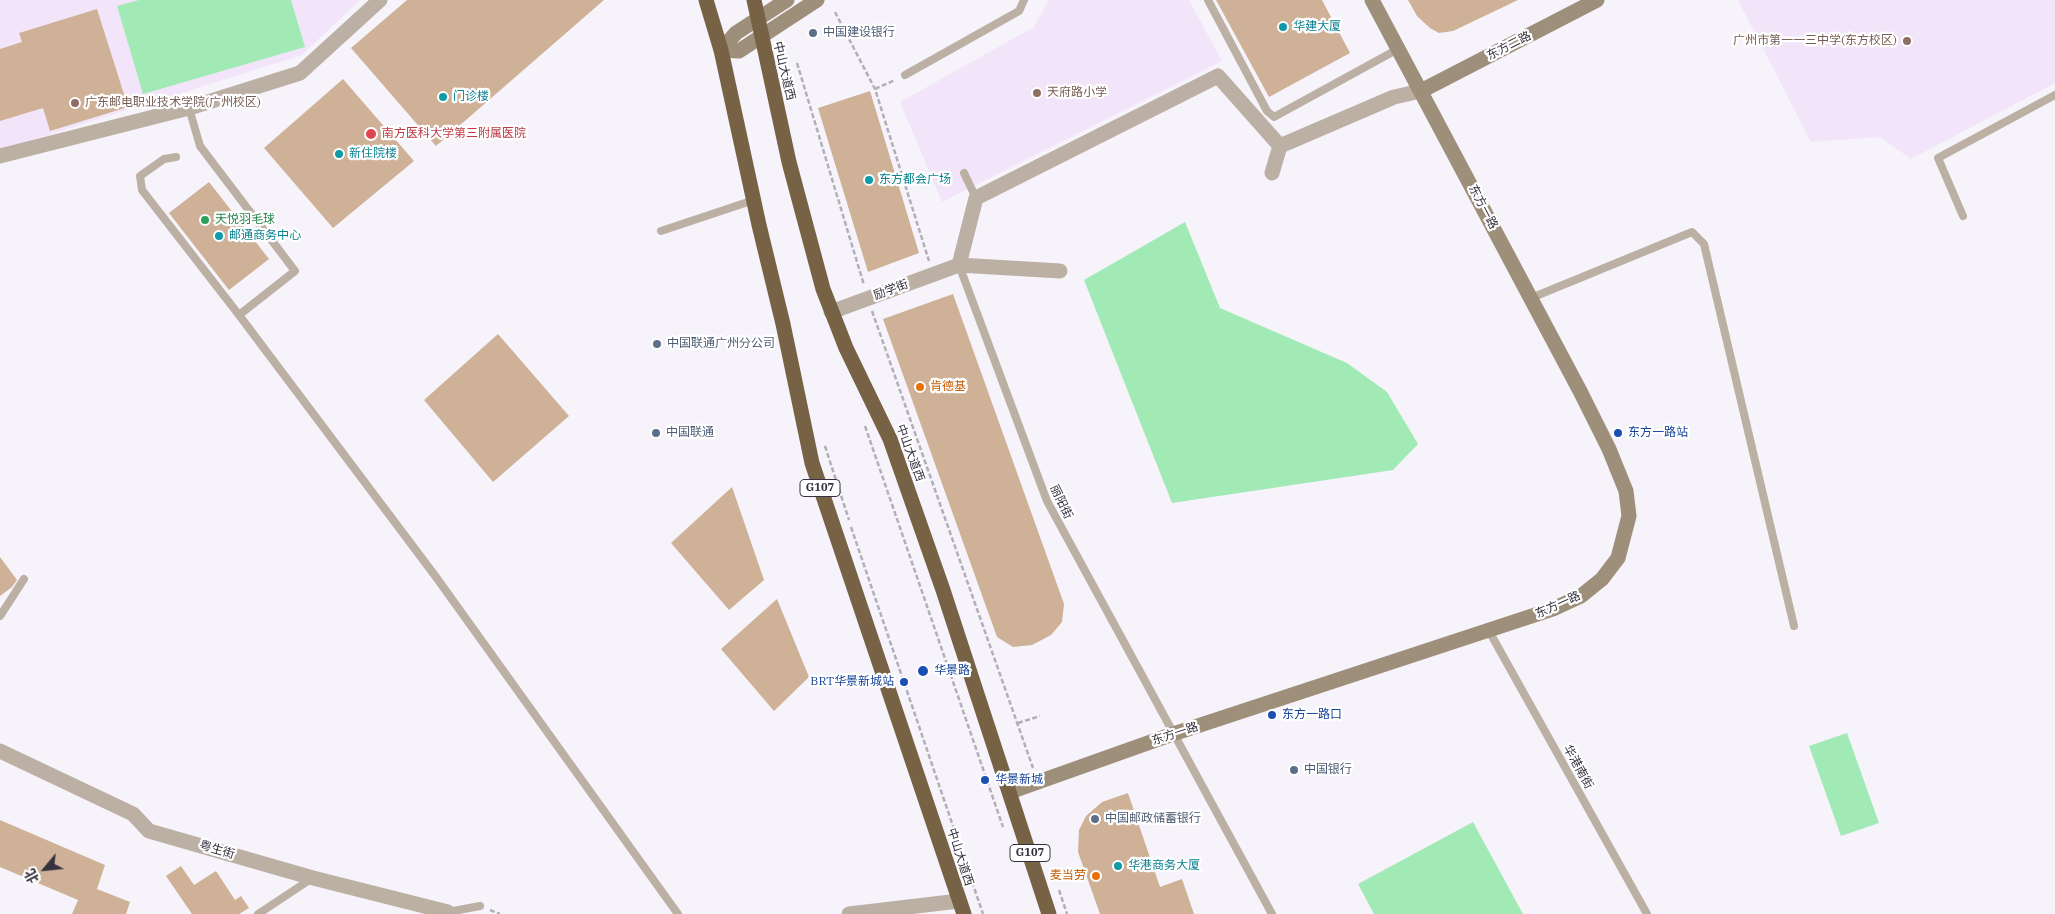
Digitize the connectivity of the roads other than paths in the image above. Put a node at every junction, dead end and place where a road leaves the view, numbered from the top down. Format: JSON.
{"nodes":[{"id":1,"x":380,"y":0,"type":"edge"},
{"id":2,"x":706,"y":0,"type":"edge"},
{"id":3,"x":754,"y":0,"type":"edge"},
{"id":4,"x":787,"y":0,"type":"edge"},
{"id":5,"x":817,"y":0,"type":"edge"},
{"id":6,"x":1024,"y":0,"type":"edge"},
{"id":7,"x":1208,"y":0,"type":"edge"},
{"id":8,"x":1372,"y":0,"type":"edge"},
{"id":9,"x":1597,"y":0,"type":"edge"},
{"id":10,"x":757,"y":20,"type":"junction"},
{"id":11,"x":761,"y":38,"type":"junction"},
{"id":12,"x":1398,"y":48,"type":"junction"},
{"id":13,"x":722,"y":50,"type":"junction"},
{"id":14,"x":905,"y":75,"type":"road end"},
{"id":15,"x":1421,"y":91,"type":"junction"},
{"id":16,"x":2055,"y":95,"type":"edge"},
{"id":17,"x":189,"y":108,"type":"junction"},
{"id":18,"x":1280,"y":146,"type":"junction"},
{"id":19,"x":0,"y":156,"type":"edge"},
{"id":20,"x":176,"y":157,"type":"dead end"},
{"id":21,"x":964,"y":173,"type":"dead end"},
{"id":22,"x":1272,"y":173,"type":"dead end"},
{"id":23,"x":976,"y":198,"type":"junction"},
{"id":24,"x":754,"y":200,"type":"junction"},
{"id":25,"x":1963,"y":216,"type":"dead end"},
{"id":26,"x":661,"y":231,"type":"dead end"},
{"id":27,"x":955,"y":266,"type":"junction"},
{"id":28,"x":1060,"y":272,"type":"dead end"},
{"id":29,"x":1531,"y":298,"type":"junction"},
{"id":30,"x":831,"y":312,"type":"junction"},
{"id":31,"x":239,"y":315,"type":"junction"},
{"id":32,"x":24,"y":579,"type":"dead end"},
{"id":33,"x":0,"y":616,"type":"edge"},
{"id":34,"x":1794,"y":626,"type":"dead end"},
{"id":35,"x":1489,"y":632,"type":"junction"},
{"id":36,"x":1173,"y":734,"type":"junction"},
{"id":37,"x":0,"y":751,"type":"edge"},
{"id":38,"x":1010,"y":792,"type":"junction"},
{"id":39,"x":312,"y":878,"type":"junction"},
{"id":40,"x":480,"y":906,"type":"dead end"},
{"id":41,"x":961,"y":908,"type":"edge"},
{"id":42,"x":448,"y":913,"type":"edge"},
{"id":43,"x":258,"y":914,"type":"edge"},
{"id":44,"x":678,"y":914,"type":"edge"},
{"id":45,"x":848,"y":914,"type":"edge"},
{"id":46,"x":1049,"y":914,"type":"edge"},
{"id":47,"x":1272,"y":914,"type":"edge"},
{"id":48,"x":1647,"y":914,"type":"edge"}],
"edges":[{"from":1,"to":17,"type":"street"},
{"from":2,"to":13,"type":"highway","name":"中山大道西","number":"G107"},
{"from":3,"to":10,"type":"highway","name":"中山大道西","number":"G107"},
{"from":4,"to":10,"type":"street"},
{"from":5,"to":11,"type":"street"},
{"from":6,"to":14,"type":"lane"},
{"from":7,"to":12,"type":"lane"},
{"from":8,"to":12,"type":"street","name":"东方一路"},
{"from":9,"to":15,"type":"street","name":"东方二路"},
{"from":10,"to":11,"type":"highway","name":"中山大道西","number":"G107"},
{"from":10,"to":13,"type":"street"},
{"from":11,"to":13,"type":"street"},
{"from":11,"to":30,"type":"highway","name":"中山大道西","number":"G107"},
{"from":12,"to":15,"type":"street","name":"东方一路"},
{"from":13,"to":24,"type":"highway","name":"中山大道西","number":"G107"},
{"from":15,"to":18,"type":"street"},
{"from":15,"to":29,"type":"street","name":"东方一路"},
{"from":16,"to":25,"type":"lane"},
{"from":17,"to":19,"type":"street"},
{"from":17,"to":31,"type":"lane"},
{"from":18,"to":22,"type":"street"},
{"from":18,"to":23,"type":"street"},
{"from":20,"to":31,"type":"lane"},
{"from":21,"to":23,"type":"lane"},
{"from":23,"to":27,"type":"street"},
{"from":24,"to":26,"type":"lane"},
{"from":24,"to":41,"type":"highway","name":"中山大道西","number":"G107"},
{"from":27,"to":28,"type":"street"},
{"from":27,"to":30,"type":"street","name":"励学街"},
{"from":27,"to":36,"type":"lane","name":"丽阳街"},
{"from":29,"to":34,"type":"lane"},
{"from":29,"to":35,"type":"street","name":"东方一路"},
{"from":30,"to":38,"type":"highway","name":"中山大道西","number":"G107"},
{"from":31,"to":44,"type":"lane"},
{"from":32,"to":33,"type":"lane"},
{"from":35,"to":36,"type":"street","name":"东方一路"},
{"from":35,"to":48,"type":"lane","name":"华港南街"},
{"from":36,"to":38,"type":"street","name":"东方一路"},
{"from":36,"to":47,"type":"lane","name":"丽阳街"},
{"from":37,"to":39,"type":"street","name":"粤生街"},
{"from":38,"to":46,"type":"highway","name":"中山大道西","number":"G107"},
{"from":39,"to":42,"type":"street","name":"粤生街"},
{"from":39,"to":43,"type":"lane"},
{"from":40,"to":42,"type":"lane"},
{"from":41,"to":45,"type":"street"}]}
